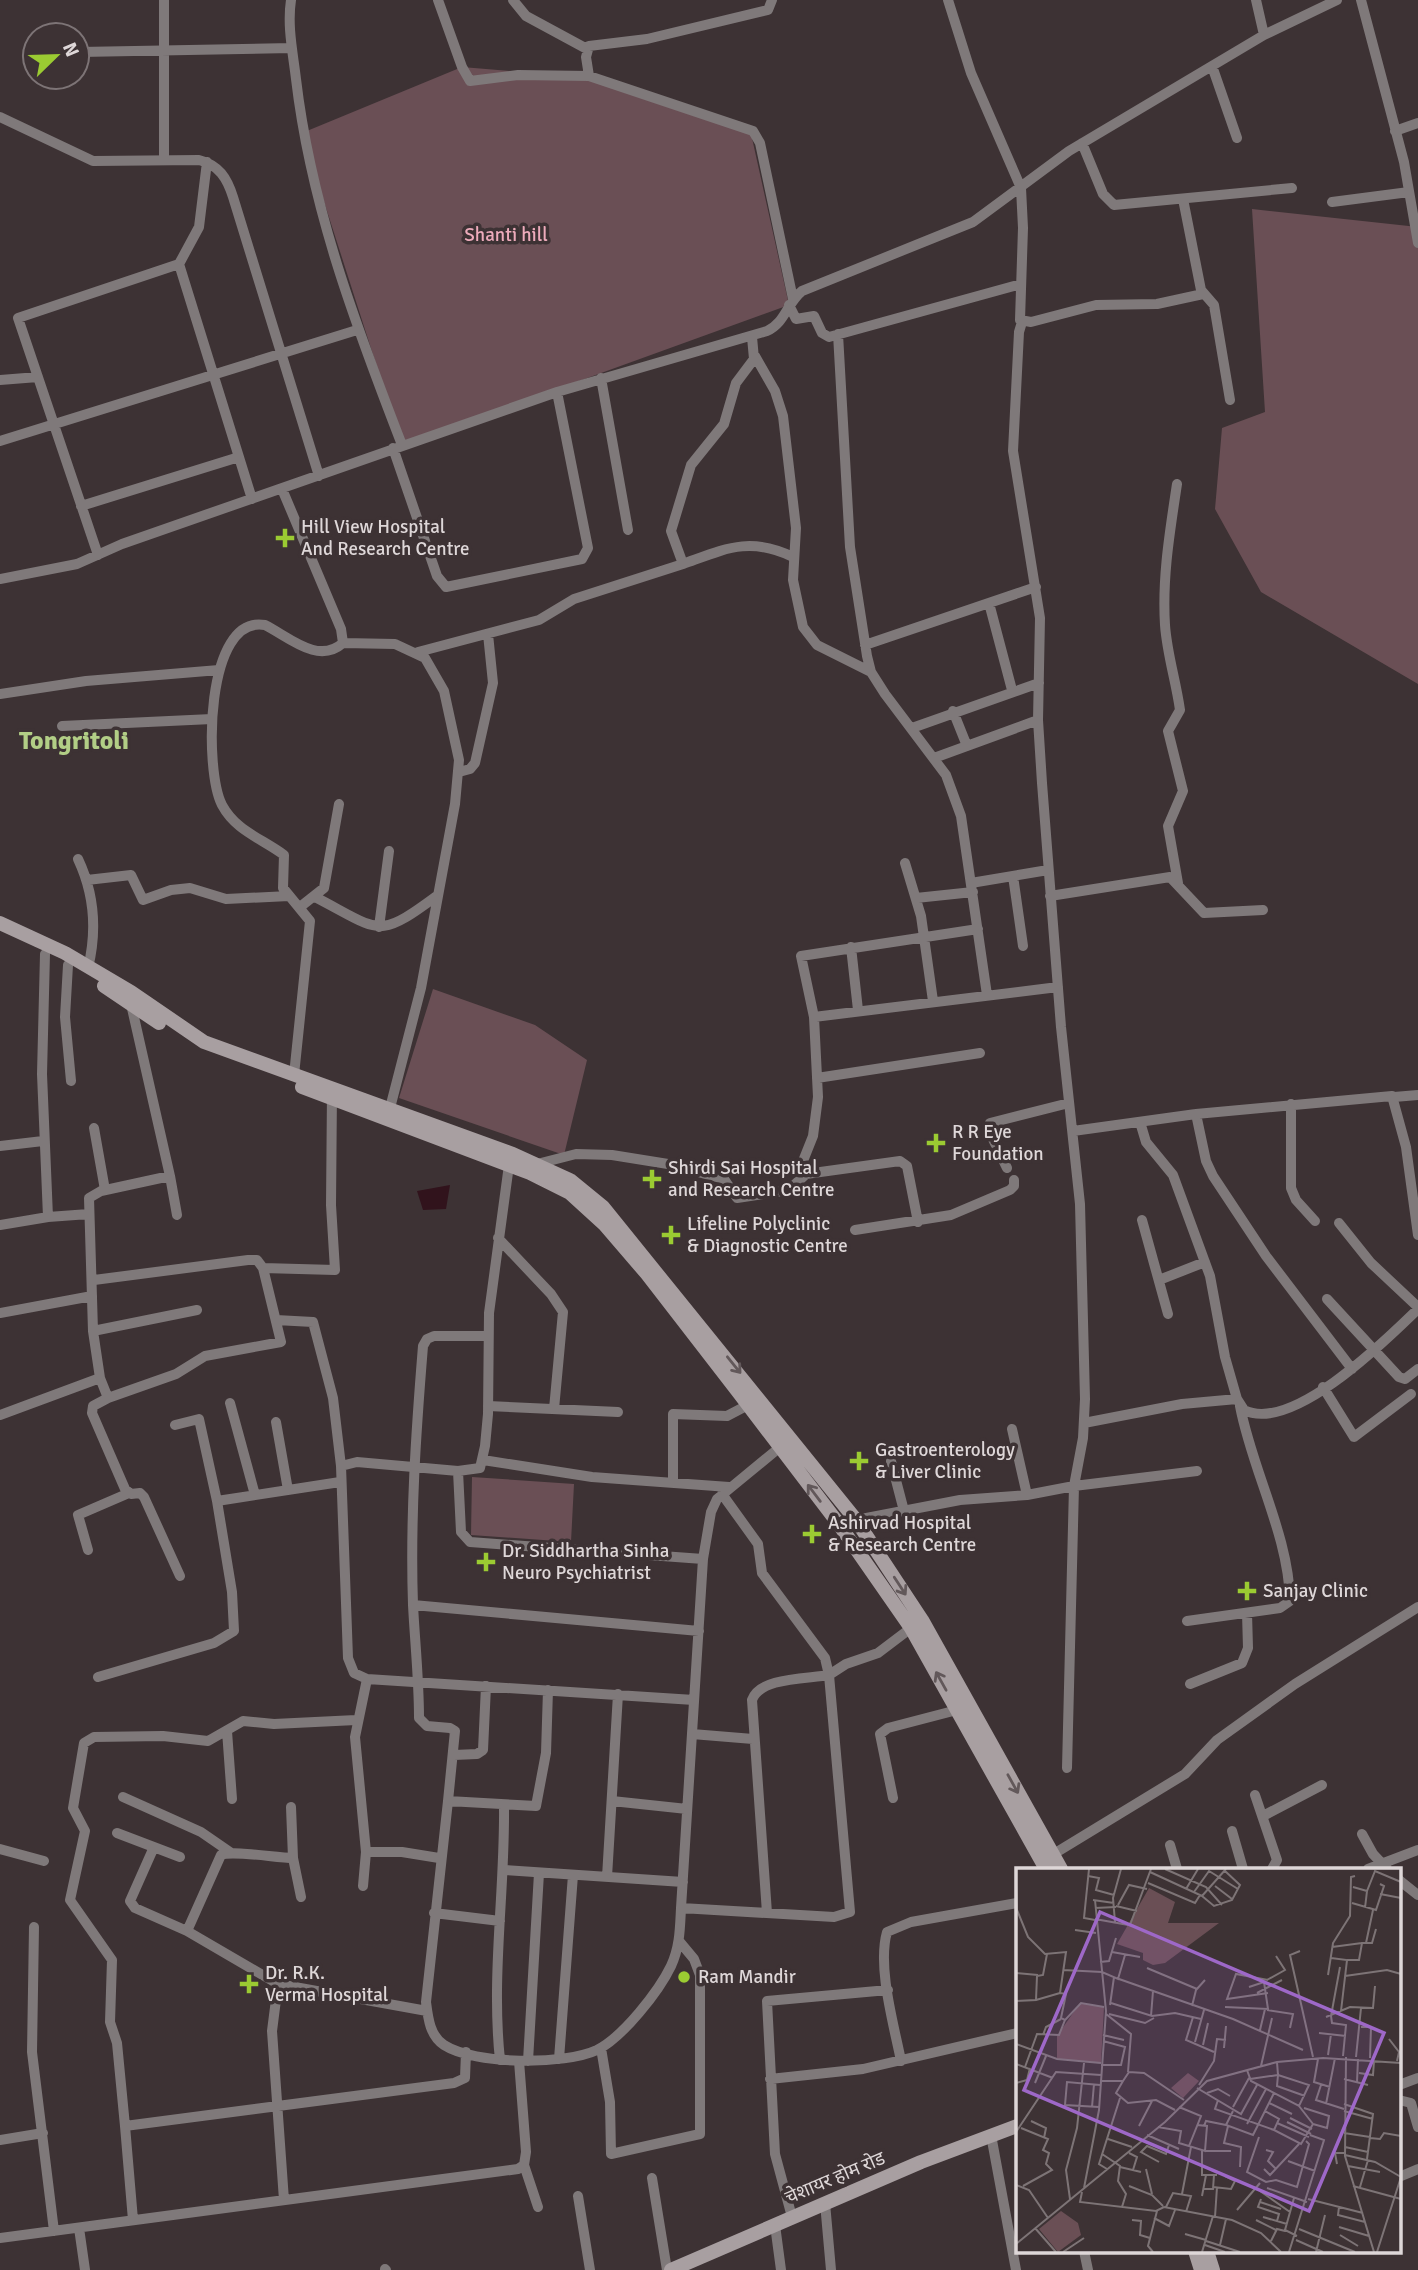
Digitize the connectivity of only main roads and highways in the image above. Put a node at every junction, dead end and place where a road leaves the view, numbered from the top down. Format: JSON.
{"nodes":[{"id":1,"x":0,"y":923,"type":"edge"},
{"id":2,"x":0,"y":933,"type":"edge"},
{"id":3,"x":332,"y":1094,"type":"junction"},
{"id":4,"x":746,"y":1395,"type":"junction"},
{"id":5,"x":785,"y":1442,"type":"junction"},
{"id":6,"x":1045,"y":1868,"type":"edge"},
{"id":7,"x":1059,"y":1868,"type":"edge"},
{"id":8,"x":1016,"y":2126,"type":"edge"},
{"id":9,"x":1195,"y":2252,"type":"edge"},
{"id":10,"x":1207,"y":2252,"type":"edge"},
{"id":11,"x":669,"y":2270,"type":"edge"},
{"id":12,"x":1201,"y":2270,"type":"edge"},
{"id":13,"x":1213,"y":2270,"type":"edge"}],
"edges":[{"from":1,"to":3,"type":"main road"},
{"from":2,"to":3,"type":"main road"},
{"from":3,"to":4,"type":"main road"},
{"from":3,"to":4,"type":"main road","one_way":true},
{"from":4,"to":5,"type":"main road"},
{"from":6,"to":5,"type":"main road","one_way":true},
{"from":5,"to":7,"type":"main road","one_way":true},
{"from":8,"to":11,"type":"main road","name":"चेशायर होम रोड"},
{"from":9,"to":12,"type":"main road"},
{"from":10,"to":13,"type":"main road"}]}
